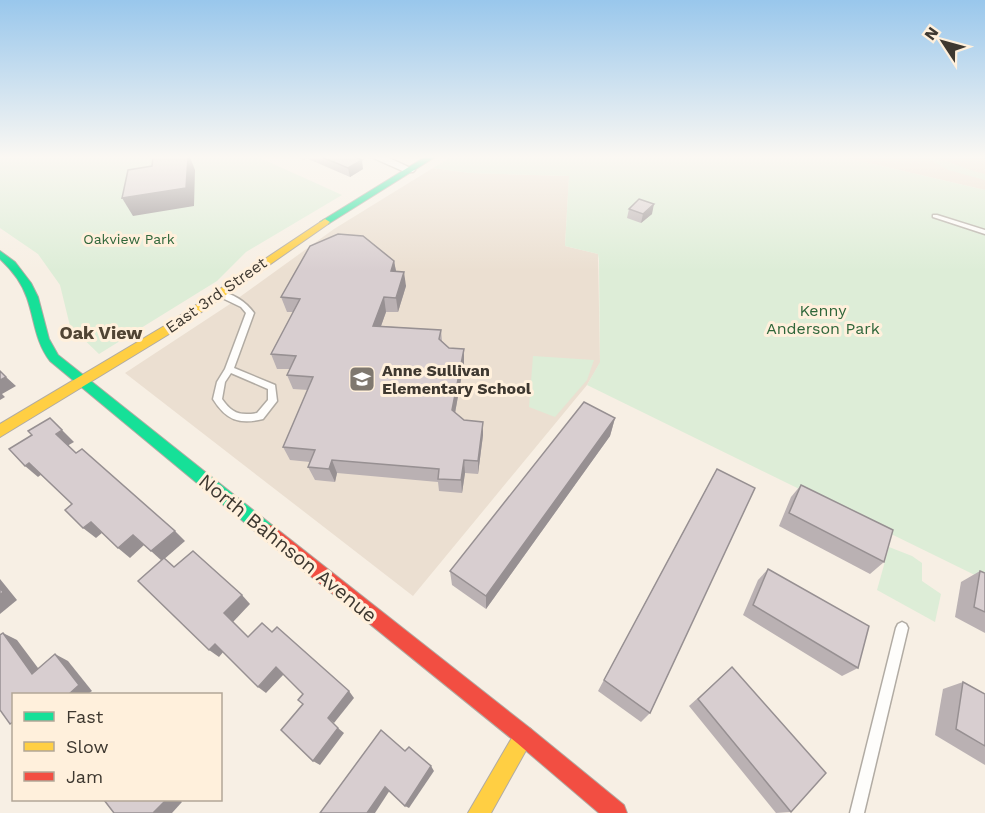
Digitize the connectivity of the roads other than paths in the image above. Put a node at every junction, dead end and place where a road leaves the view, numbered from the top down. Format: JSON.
{"nodes":[{"id":1,"x":368,"y":195,"type":"edge"},
{"id":2,"x":935,"y":216,"type":"dead end"},
{"id":3,"x":985,"y":232,"type":"edge"},
{"id":4,"x":0,"y":254,"type":"edge"},
{"id":5,"x":221,"y":294,"type":"junction"},
{"id":6,"x":230,"y":369,"type":"junction"},
{"id":7,"x":81,"y":382,"type":"junction"},
{"id":8,"x":0,"y":431,"type":"edge"},
{"id":9,"x":902,"y":628,"type":"dead end"},
{"id":10,"x":524,"y":736,"type":"junction"},
{"id":11,"x":479,"y":813,"type":"edge"},
{"id":12,"x":616,"y":813,"type":"edge"},
{"id":13,"x":858,"y":813,"type":"edge"}],
"edges":[{"from":1,"to":5,"type":"street","name":"East 3rd Street"},
{"from":2,"to":3,"type":"lane"},
{"from":4,"to":7,"type":"street","name":"North Bahnson Avenue"},
{"from":5,"to":6,"type":"lane"},
{"from":5,"to":7,"type":"street","name":"East 3rd Street"},
{"from":6,"to":6,"type":"lane"},
{"from":7,"to":8,"type":"street","name":"East 3rd Street"},
{"from":7,"to":10,"type":"street","name":"North Bahnson Avenue"},
{"from":9,"to":13,"type":"lane"},
{"from":10,"to":11,"type":"street"},
{"from":10,"to":12,"type":"street","name":"North Bahnson Avenue"}]}
